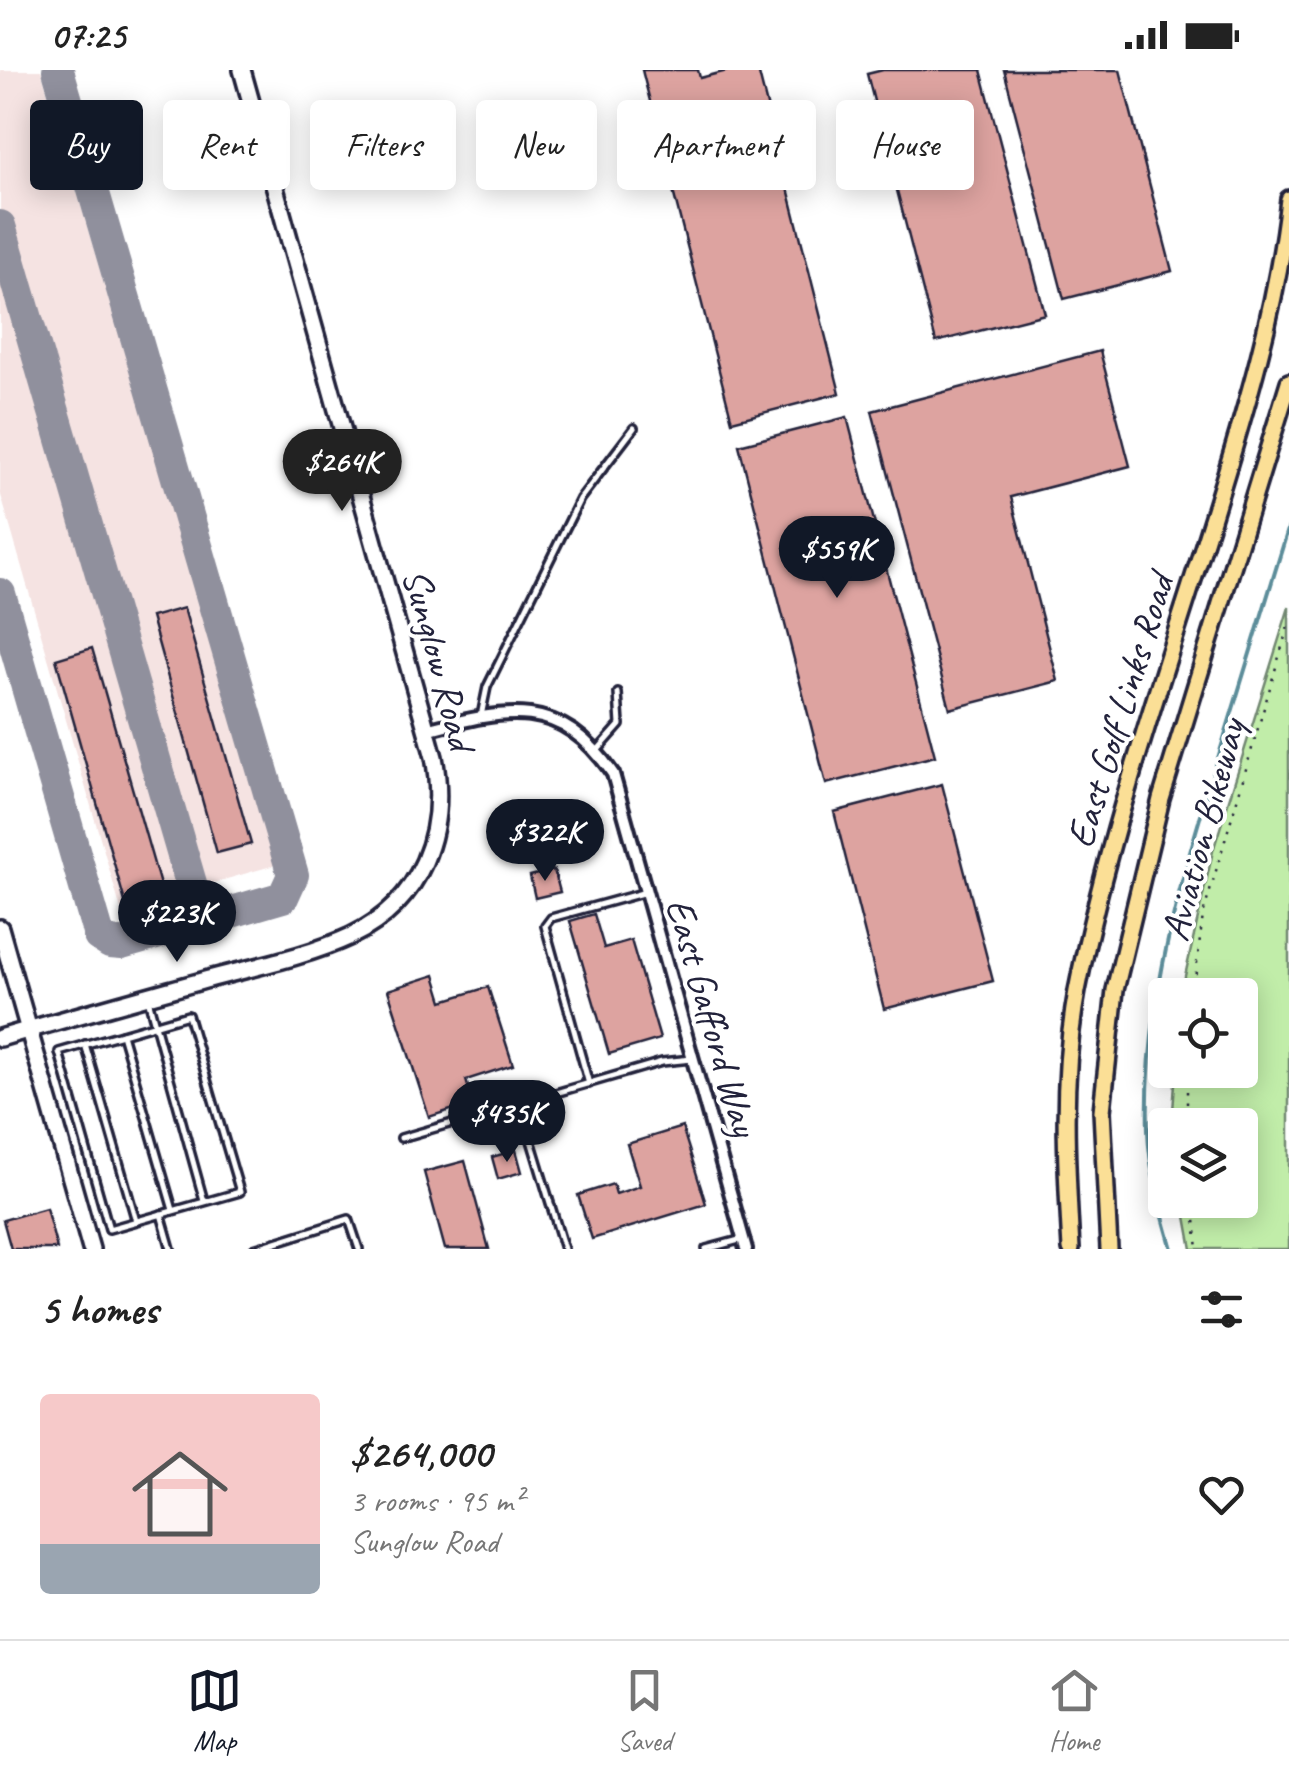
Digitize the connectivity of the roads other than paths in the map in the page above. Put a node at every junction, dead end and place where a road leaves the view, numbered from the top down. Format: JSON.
{"nodes":[{"id":1,"x":242,"y":70,"type":"edge"},
{"id":2,"x":1289,"y":199,"type":"edge"},
{"id":3,"x":1289,"y":382,"type":"edge"},
{"id":4,"x":634,"y":428,"type":"dead end"},
{"id":5,"x":618,"y":693,"type":"dead end"},
{"id":6,"x":481,"y":716,"type":"junction"},
{"id":7,"x":426,"y":730,"type":"junction"},
{"id":8,"x":597,"y":750,"type":"junction"},
{"id":9,"x":646,"y":892,"type":"junction"},
{"id":10,"x":0,"y":928,"type":"edge"},
{"id":11,"x":147,"y":996,"type":"junction"},
{"id":12,"x":155,"y":1025,"type":"junction"},
{"id":13,"x":28,"y":1030,"type":"junction"},
{"id":14,"x":122,"y":1034,"type":"junction"},
{"id":15,"x":0,"y":1038,"type":"edge"},
{"id":16,"x":85,"y":1044,"type":"junction"},
{"id":17,"x":692,"y":1059,"type":"junction"},
{"id":18,"x":589,"y":1084,"type":"junction"},
{"id":19,"x":520,"y":1104,"type":"junction"},
{"id":20,"x":401,"y":1138,"type":"dead end"},
{"id":21,"x":204,"y":1202,"type":"junction"},
{"id":22,"x":173,"y":1210,"type":"junction"},
{"id":23,"x":161,"y":1214,"type":"junction"},
{"id":24,"x":136,"y":1221,"type":"junction"},
{"id":25,"x":744,"y":1244,"type":"edge"},
{"id":26,"x":91,"y":1249,"type":"edge"},
{"id":27,"x":171,"y":1249,"type":"edge"},
{"id":28,"x":254,"y":1249,"type":"edge"},
{"id":29,"x":359,"y":1249,"type":"edge"},
{"id":30,"x":564,"y":1249,"type":"edge"},
{"id":31,"x":706,"y":1249,"type":"edge"},
{"id":32,"x":1071,"y":1249,"type":"edge"},
{"id":33,"x":1109,"y":1249,"type":"edge"}],
"edges":[{"from":1,"to":7,"type":"street","name":"Sunglow Road"},
{"from":2,"to":32,"type":"main road","name":"East Golf Links Road"},
{"from":3,"to":33,"type":"main road","name":"East Golf Links Road"},
{"from":4,"to":6,"type":"lane"},
{"from":5,"to":8,"type":"lane"},
{"from":6,"to":7,"type":"street","name":"East Gafford Way"},
{"from":6,"to":8,"type":"street","name":"East Gafford Way"},
{"from":7,"to":11,"type":"street","name":"Sunglow Road"},
{"from":8,"to":9,"type":"street","name":"East Gafford Way"},
{"from":9,"to":17,"type":"street","name":"East Gafford Way"},
{"from":9,"to":18,"type":"lane"},
{"from":10,"to":13,"type":"street"},
{"from":11,"to":12,"type":"lane"},
{"from":11,"to":13,"type":"street","name":"Sunglow Road"},
{"from":12,"to":14,"type":"lane"},
{"from":12,"to":21,"type":"lane"},
{"from":12,"to":21,"type":"lane"},
{"from":13,"to":15,"type":"street","name":"Sunglow Road"},
{"from":13,"to":26,"type":"street"},
{"from":14,"to":16,"type":"lane"},
{"from":14,"to":22,"type":"lane"},
{"from":16,"to":24,"type":"lane"},
{"from":16,"to":24,"type":"lane"},
{"from":17,"to":18,"type":"lane"},
{"from":17,"to":25,"type":"street","name":"East Gafford Way"},
{"from":18,"to":19,"type":"lane"},
{"from":19,"to":20,"type":"lane"},
{"from":19,"to":30,"type":"lane"},
{"from":21,"to":22,"type":"lane"},
{"from":22,"to":23,"type":"lane"},
{"from":23,"to":24,"type":"lane"},
{"from":23,"to":27,"type":"lane"},
{"from":25,"to":31,"type":"lane"},
{"from":28,"to":29,"type":"lane"}]}
